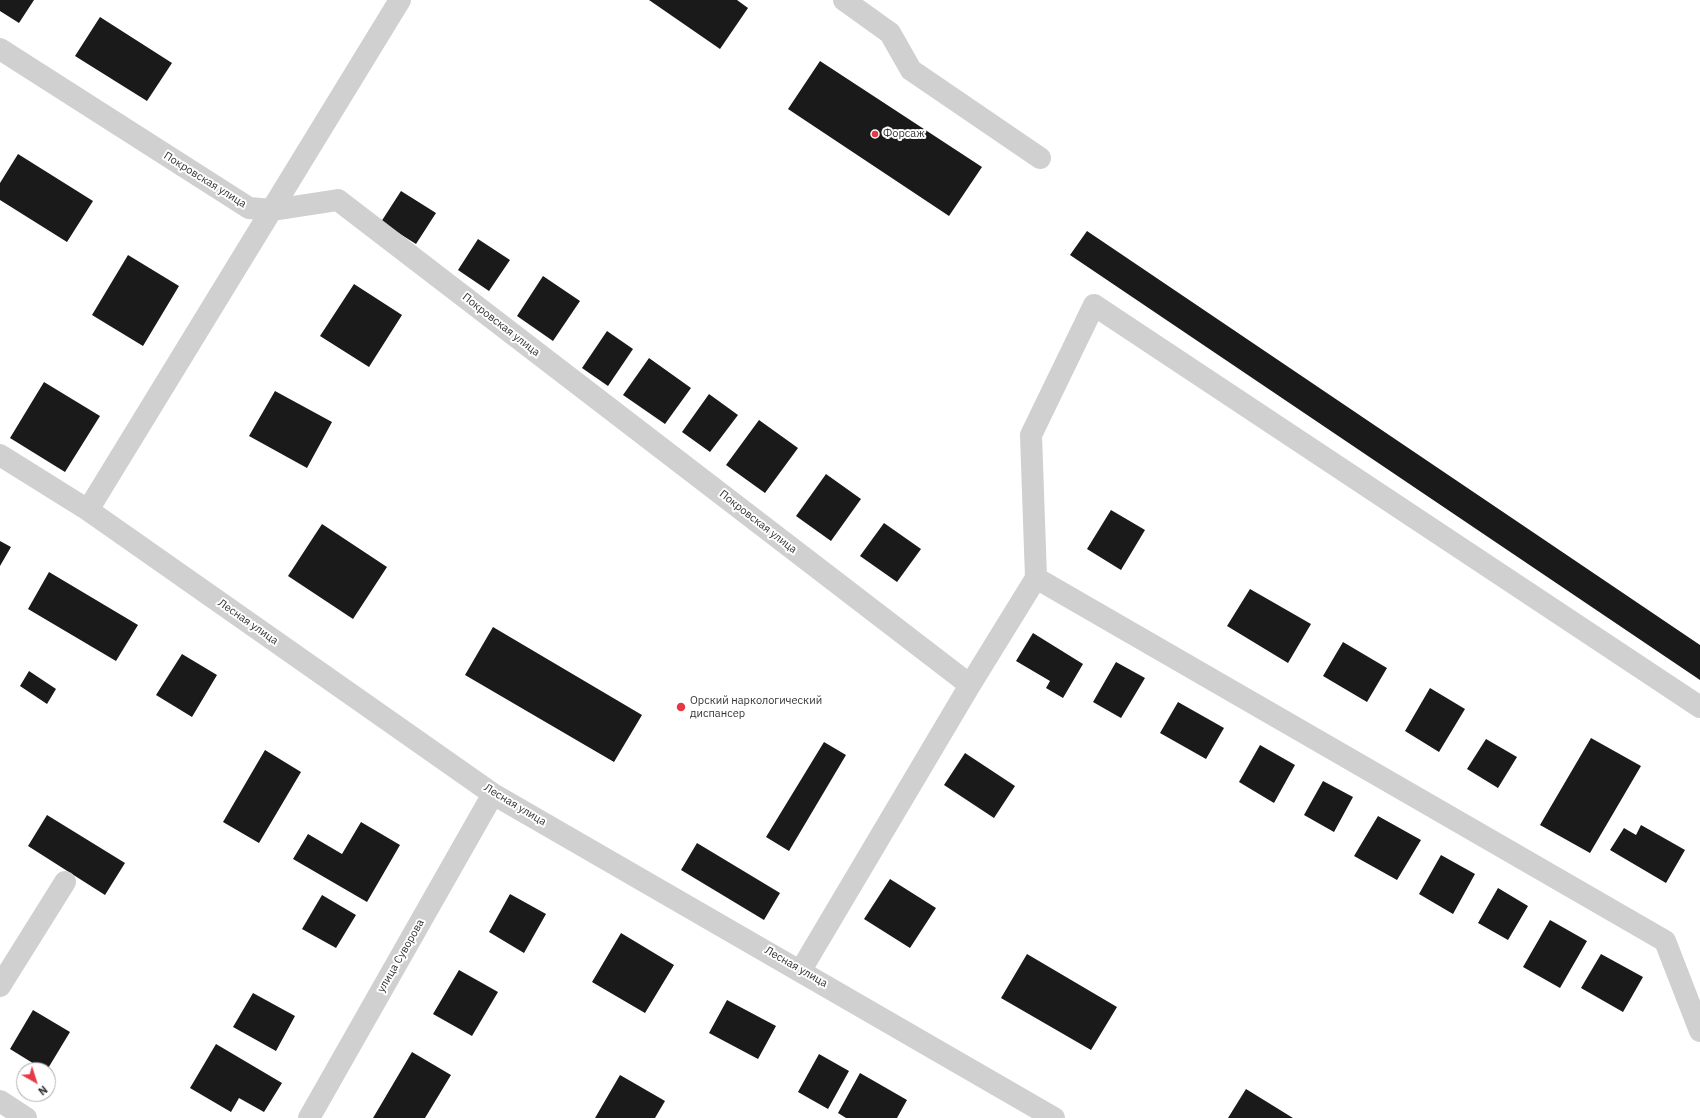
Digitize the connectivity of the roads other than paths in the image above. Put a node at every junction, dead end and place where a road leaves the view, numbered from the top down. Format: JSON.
{"nodes":[{"id":1,"x":844,"y":0,"type":"edge"},
{"id":2,"x":393,"y":5,"type":"edge"},
{"id":3,"x":0,"y":49,"type":"edge"},
{"id":4,"x":1040,"y":158,"type":"dead end"},
{"id":5,"x":273,"y":210,"type":"junction"},
{"id":6,"x":0,"y":455,"type":"edge"},
{"id":7,"x":88,"y":510,"type":"junction"},
{"id":8,"x":1036,"y":578,"type":"junction"},
{"id":9,"x":970,"y":685,"type":"junction"},
{"id":10,"x":1700,"y":707,"type":"edge"},
{"id":11,"x":493,"y":794,"type":"junction"},
{"id":12,"x":65,"y":882,"type":"dead end"},
{"id":13,"x":801,"y":970,"type":"junction"},
{"id":14,"x":0,"y":986,"type":"edge"},
{"id":15,"x":1700,"y":1031,"type":"edge"},
{"id":16,"x":0,"y":1101,"type":"edge"},
{"id":17,"x":26,"y":1118,"type":"edge"},
{"id":18,"x":309,"y":1118,"type":"edge"},
{"id":19,"x":1054,"y":1118,"type":"edge"}],
"edges":[{"from":1,"to":4,"type":"street"},
{"from":2,"to":5,"type":"street"},
{"from":3,"to":5,"type":"street","name":"Покровская улица"},
{"from":5,"to":7,"type":"street"},
{"from":5,"to":9,"type":"street","name":"Покровская улица"},
{"from":6,"to":7,"type":"street","name":"Лесная улица"},
{"from":7,"to":11,"type":"street","name":"Лесная улица"},
{"from":8,"to":9,"type":"street"},
{"from":8,"to":10,"type":"street"},
{"from":8,"to":15,"type":"street"},
{"from":9,"to":13,"type":"street"},
{"from":11,"to":13,"type":"street","name":"Лесная улица"},
{"from":11,"to":18,"type":"street","name":"улица Суворова"},
{"from":12,"to":14,"type":"street"},
{"from":13,"to":19,"type":"street","name":"Лесная улица"},
{"from":16,"to":17,"type":"street"}]}
